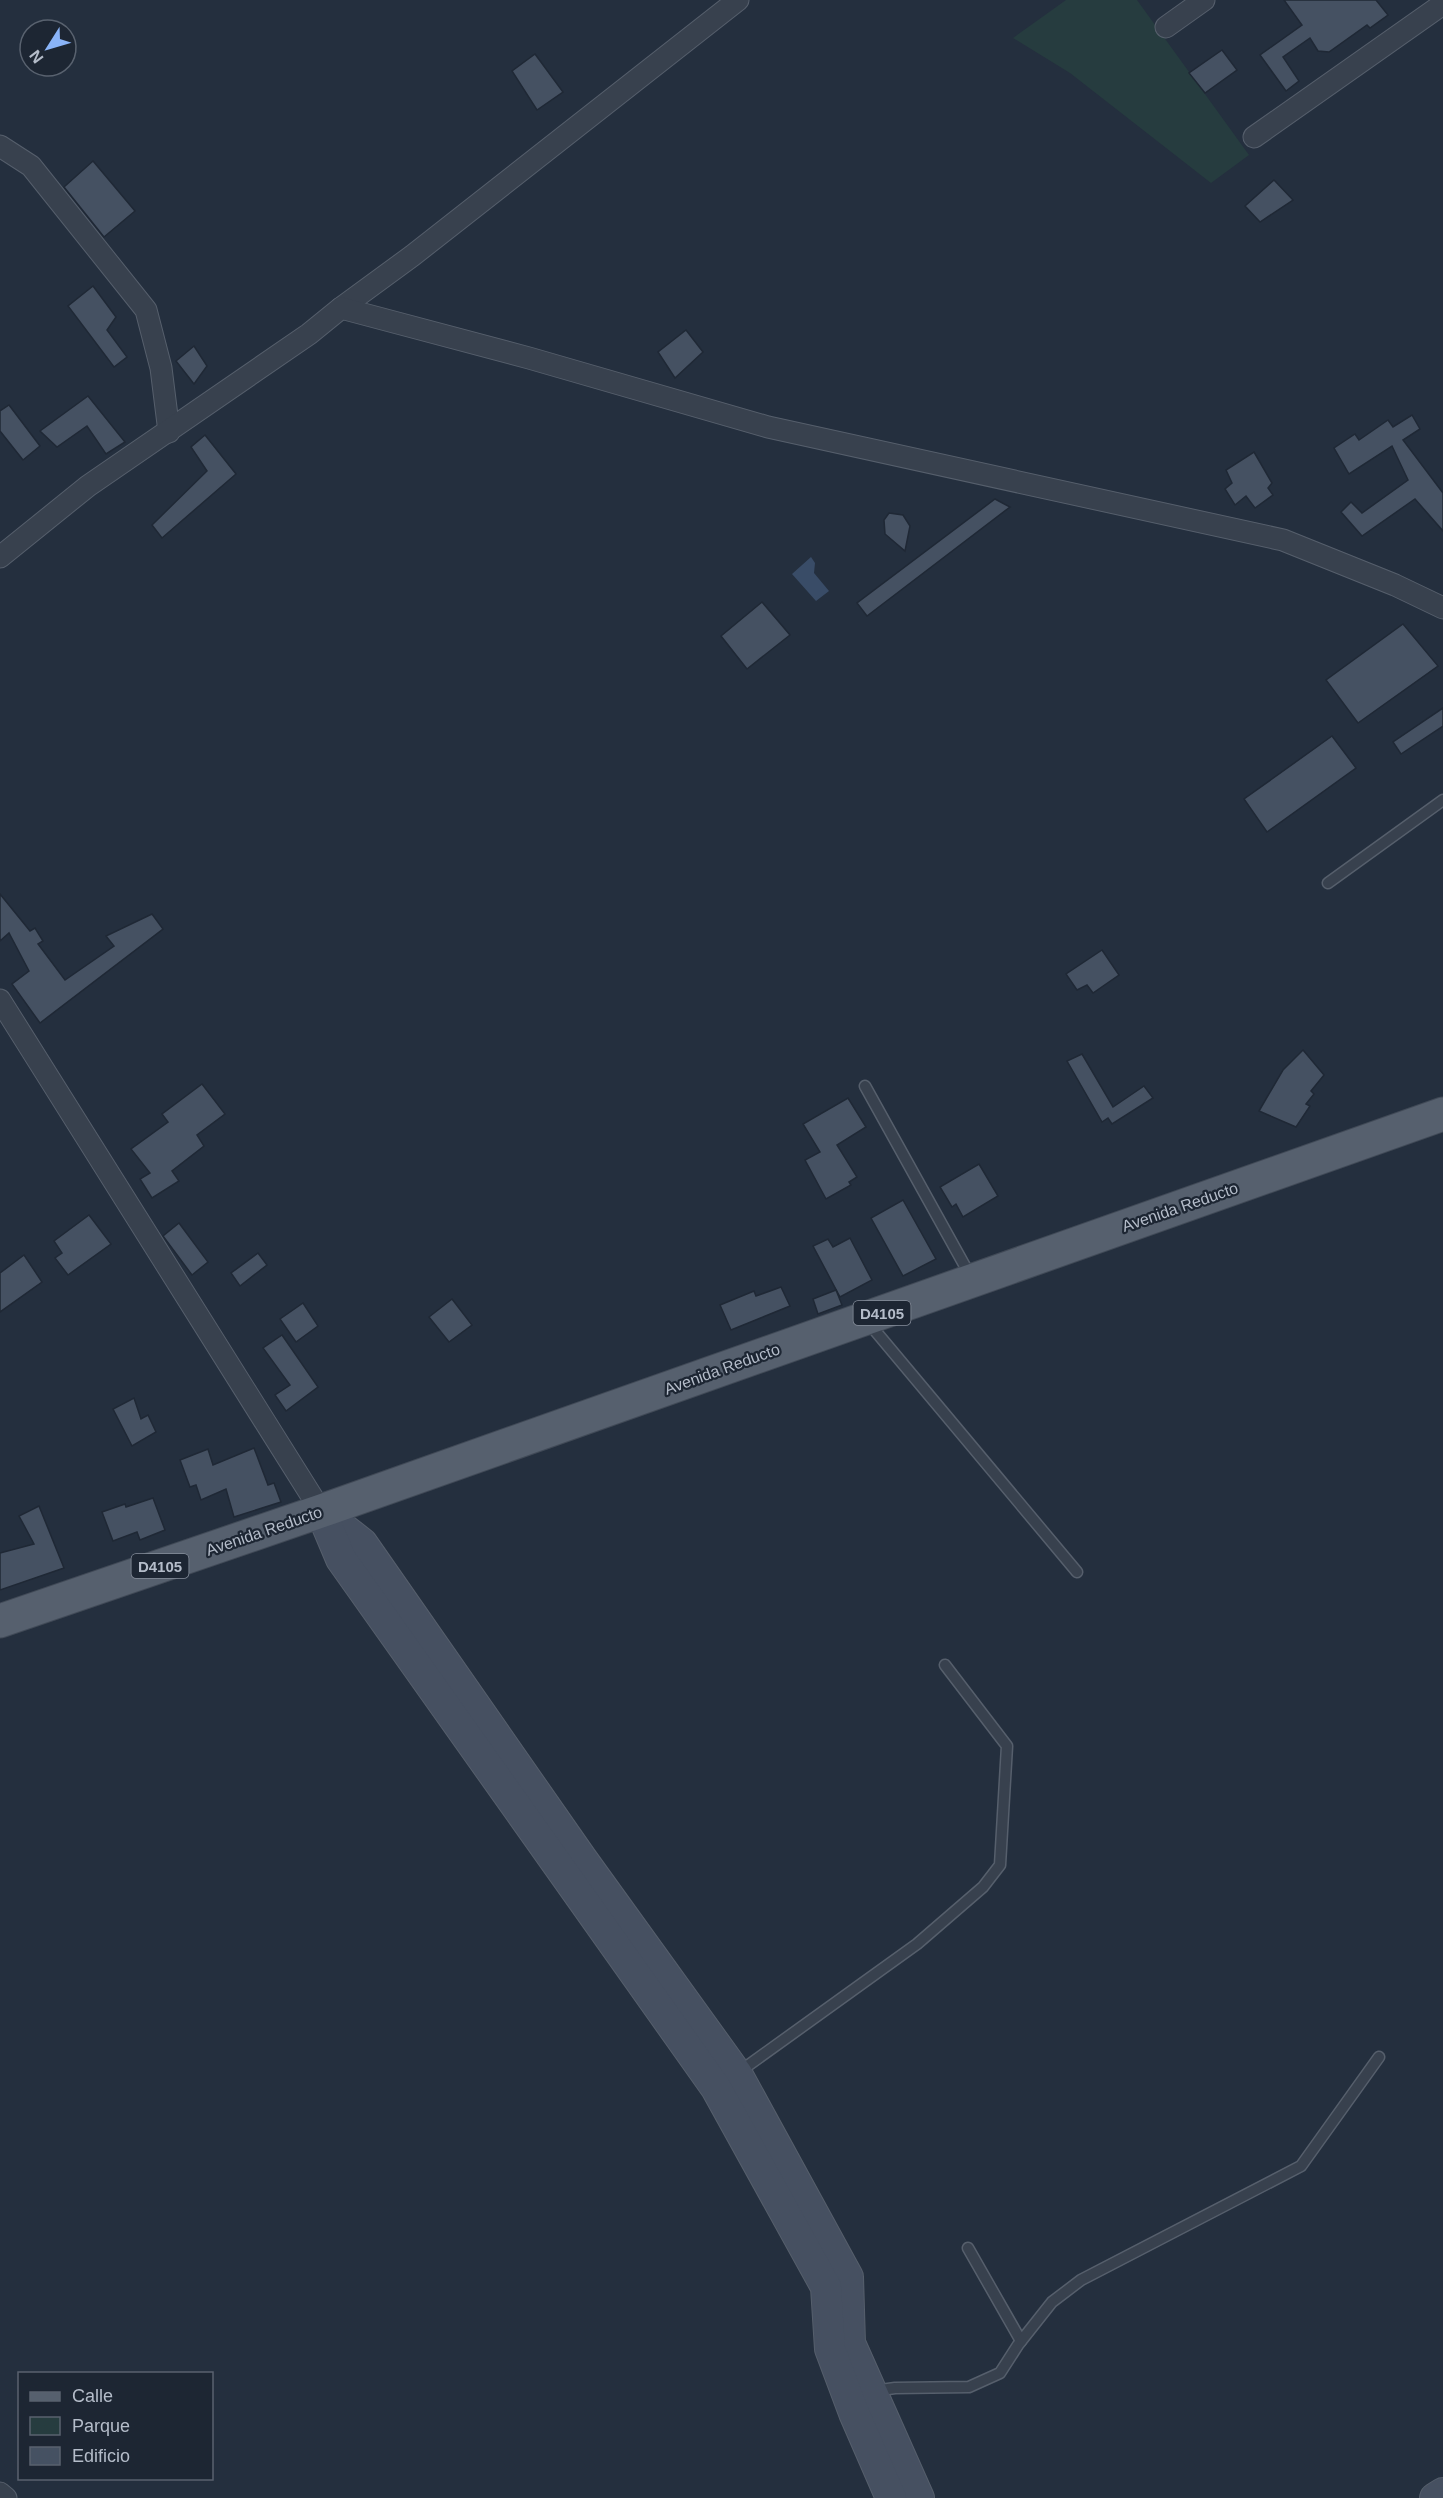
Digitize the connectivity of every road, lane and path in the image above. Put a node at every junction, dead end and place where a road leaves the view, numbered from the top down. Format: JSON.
{"nodes":[{"id":1,"x":738,"y":0,"type":"edge"},
{"id":2,"x":1204,"y":0,"type":"edge"},
{"id":3,"x":1443,"y":4,"type":"edge"},
{"id":4,"x":1166,"y":27,"type":"dead end"},
{"id":5,"x":1254,"y":137,"type":"dead end"},
{"id":6,"x":0,"y":146,"type":"edge"},
{"id":7,"x":341,"y":308,"type":"junction"},
{"id":8,"x":169,"y":432,"type":"junction"},
{"id":9,"x":0,"y":557,"type":"edge"},
{"id":10,"x":1443,"y":608,"type":"edge"},
{"id":11,"x":1443,"y":800,"type":"edge"},
{"id":12,"x":1328,"y":883,"type":"dead end"},
{"id":13,"x":0,"y":1000,"type":"edge"},
{"id":14,"x":865,"y":1086,"type":"dead end"},
{"id":15,"x":1443,"y":1114,"type":"edge"},
{"id":16,"x":973,"y":1280,"type":"junction"},
{"id":17,"x":864,"y":1319,"type":"junction"},
{"id":18,"x":321,"y":1511,"type":"junction"},
{"id":19,"x":1077,"y":1572,"type":"dead end"},
{"id":20,"x":0,"y":1622,"type":"edge"},
{"id":21,"x":945,"y":1665,"type":"dead end"},
{"id":22,"x":1379,"y":2057,"type":"dead end"},
{"id":23,"x":726,"y":2081,"type":"junction"},
{"id":24,"x":968,"y":2248,"type":"dead end"},
{"id":25,"x":1021,"y":2341,"type":"junction"},
{"id":26,"x":860,"y":2396,"type":"junction"},
{"id":27,"x":0,"y":2493,"type":"edge"},
{"id":28,"x":1443,"y":2493,"type":"edge"},
{"id":29,"x":6,"y":2498,"type":"edge"},
{"id":30,"x":891,"y":2498,"type":"edge"},
{"id":31,"x":919,"y":2498,"type":"edge"},
{"id":32,"x":1435,"y":2498,"type":"edge"}],
"edges":[{"from":1,"to":7,"type":"street"},
{"from":2,"to":4,"type":"street"},
{"from":3,"to":5,"type":"street"},
{"from":6,"to":8,"type":"street"},
{"from":7,"to":8,"type":"street"},
{"from":7,"to":10,"type":"street"},
{"from":8,"to":9,"type":"street"},
{"from":11,"to":12,"type":"lane"},
{"from":13,"to":18,"type":"street"},
{"from":14,"to":16,"type":"lane"},
{"from":15,"to":16,"type":"main road","name":"Avenida Reducto","number":"D4105"},
{"from":16,"to":17,"type":"main road","name":"Avenida Reducto","number":"D4105"},
{"from":17,"to":18,"type":"main road","name":"Avenida Reducto","number":"D4105"},
{"from":17,"to":19,"type":"lane"},
{"from":18,"to":20,"type":"main road","name":"Avenida Reducto","number":"D4105"},
{"from":18,"to":23,"type":"street"},
{"from":21,"to":23,"type":"lane"},
{"from":22,"to":25,"type":"lane"},
{"from":23,"to":26,"type":"street"},
{"from":24,"to":25,"type":"lane"},
{"from":25,"to":26,"type":"lane"},
{"from":26,"to":30,"type":"street"},
{"from":26,"to":31,"type":"street"},
{"from":27,"to":29,"type":"street"},
{"from":28,"to":32,"type":"street"}]}
